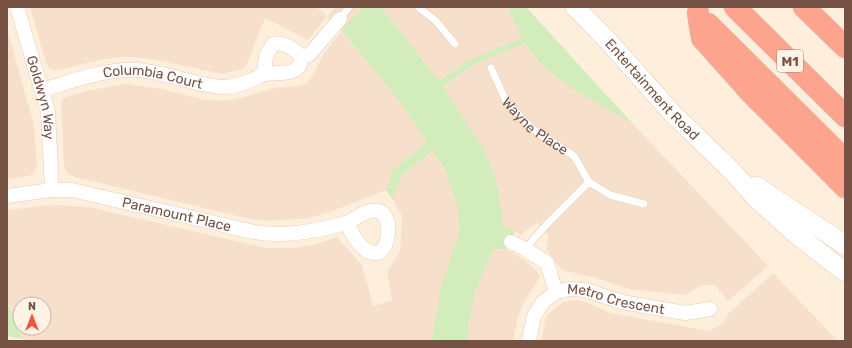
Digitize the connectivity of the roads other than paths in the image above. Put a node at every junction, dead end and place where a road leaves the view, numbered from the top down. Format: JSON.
{"nodes":[{"id":1,"x":17,"y":7,"type":"edge"},
{"id":2,"x":349,"y":7,"type":"edge"},
{"id":3,"x":418,"y":7,"type":"edge"},
{"id":4,"x":574,"y":7,"type":"edge"},
{"id":5,"x":735,"y":7,"type":"edge"},
{"id":6,"x":804,"y":7,"type":"edge"},
{"id":7,"x":695,"y":10,"type":"edge"},
{"id":8,"x":340,"y":19,"type":"joint"},
{"id":9,"x":455,"y":44,"type":"dead end"},
{"id":10,"x":845,"y":47,"type":"edge"},
{"id":11,"x":301,"y":56,"type":"junction"},
{"id":12,"x":490,"y":68,"type":"dead end"},
{"id":13,"x":264,"y":74,"type":"junction"},
{"id":14,"x":42,"y":90,"type":"junction"},
{"id":15,"x":845,"y":116,"type":"edge"},
{"id":16,"x":845,"y":160,"type":"edge"},
{"id":17,"x":731,"y":170,"type":"junction"},
{"id":18,"x":589,"y":182,"type":"junction"},
{"id":19,"x":845,"y":187,"type":"edge"},
{"id":20,"x":52,"y":190,"type":"junction"},
{"id":21,"x":7,"y":196,"type":"edge"},
{"id":22,"x":644,"y":204,"type":"dead end"},
{"id":23,"x":347,"y":223,"type":"dead end"},
{"id":24,"x":511,"y":242,"type":"dead end"},
{"id":25,"x":845,"y":245,"type":"edge"},
{"id":26,"x":525,"y":249,"type":"junction"},
{"id":27,"x":845,"y":272,"type":"edge"},
{"id":28,"x":556,"y":292,"type":"junction"},
{"id":29,"x":710,"y":309,"type":"dead end"},
{"id":30,"x":529,"y":341,"type":"edge"}],
"edges":[{"from":1,"to":14,"type":"street","name":"Goldwyn Way"},
{"from":2,"to":8,"type":"lane"},
{"from":3,"to":9,"type":"lane"},
{"from":4,"to":17,"type":"street","name":"Entertainment Road"},
{"from":5,"to":15,"type":"highway","number":"M1"},
{"from":6,"to":10,"type":"highway"},
{"from":7,"to":16,"type":"highway"},
{"from":7,"to":19,"type":"highway"},
{"from":8,"to":11,"type":"street","name":"Columbia Court"},
{"from":11,"to":13,"type":"street","name":"Columbia Court"},
{"from":11,"to":13,"type":"street"},
{"from":12,"to":18,"type":"lane","name":"Wayne Place"},
{"from":13,"to":14,"type":"street","name":"Columbia Court"},
{"from":14,"to":20,"type":"street","name":"Goldwyn Way"},
{"from":17,"to":25,"type":"street","name":"Entertainment Road"},
{"from":17,"to":27,"type":"street","name":"Entertainment Road"},
{"from":18,"to":22,"type":"lane"},
{"from":18,"to":26,"type":"lane"},
{"from":20,"to":21,"type":"street","name":"Paramount Place"},
{"from":20,"to":23,"type":"street","name":"Paramount Place"},
{"from":24,"to":26,"type":"street"},
{"from":26,"to":28,"type":"street"},
{"from":28,"to":29,"type":"street","name":"Metro Crescent"},
{"from":28,"to":30,"type":"street","name":"Metro Crescent"}]}
